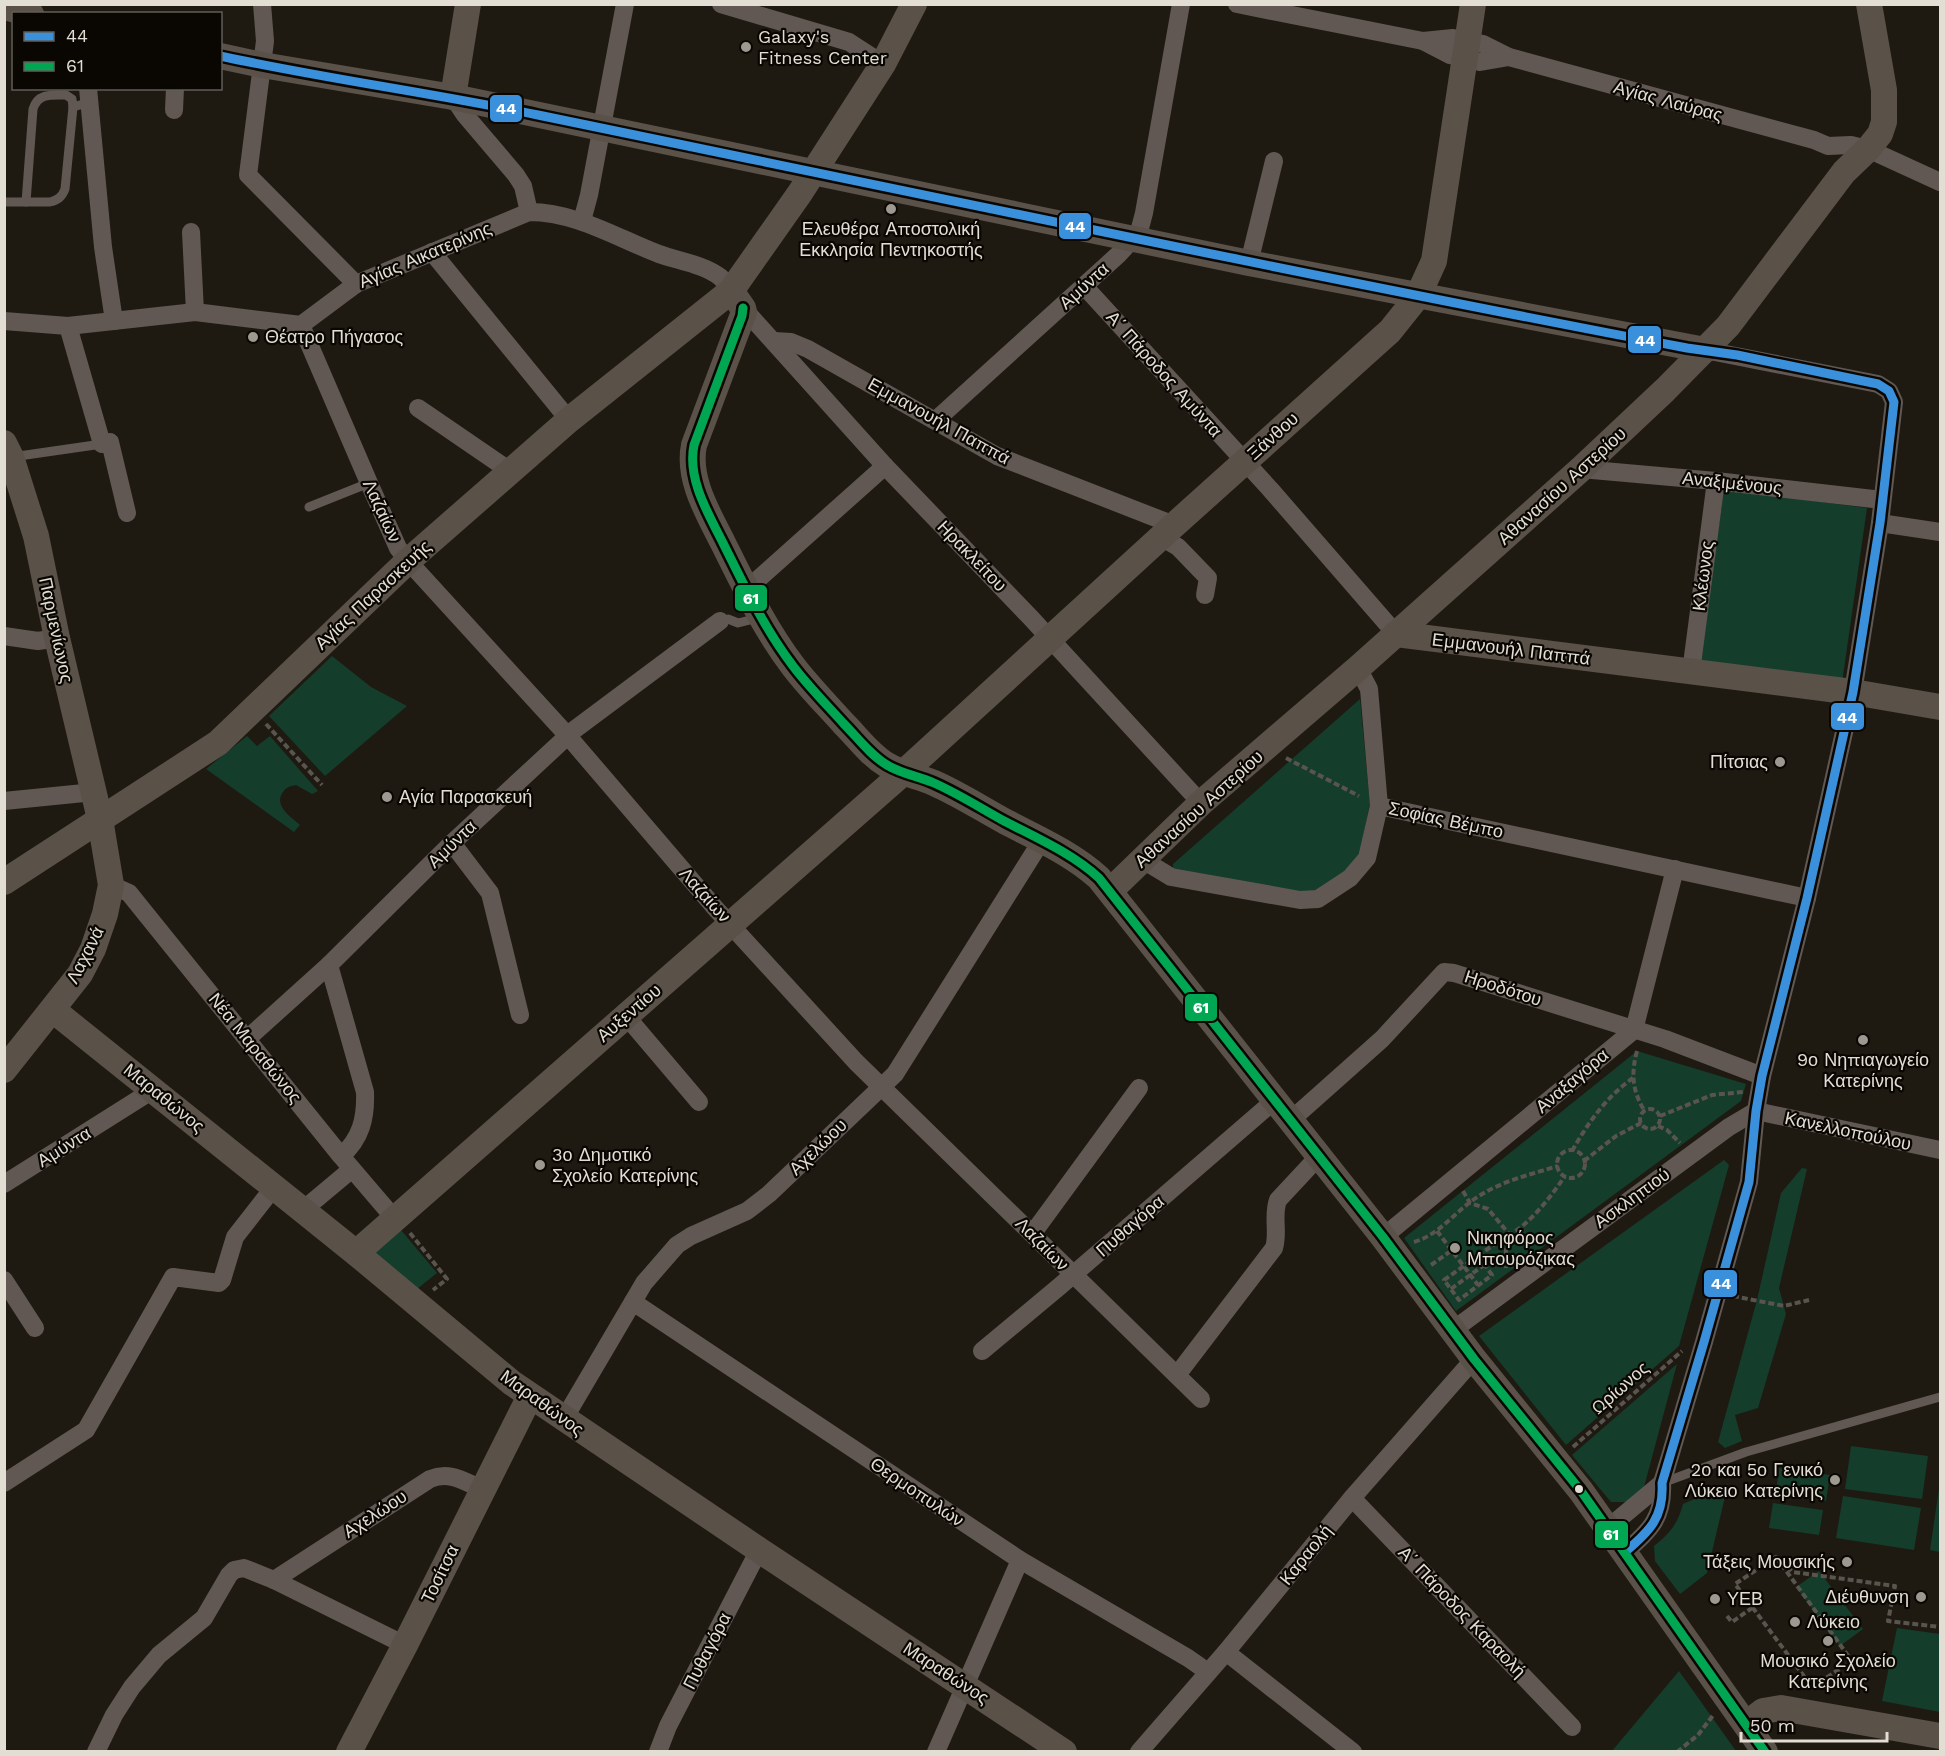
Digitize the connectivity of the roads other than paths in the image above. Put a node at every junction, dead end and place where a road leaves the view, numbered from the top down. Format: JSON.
{"nodes":[{"id":1,"x":262,"y":4,"type":"edge"},
{"id":2,"x":468,"y":4,"type":"edge"},
{"id":3,"x":625,"y":4,"type":"edge"},
{"id":4,"x":721,"y":4,"type":"edge"},
{"id":5,"x":915,"y":4,"type":"edge"},
{"id":6,"x":1182,"y":4,"type":"edge"},
{"id":7,"x":1237,"y":4,"type":"edge"},
{"id":8,"x":1473,"y":4,"type":"edge"},
{"id":9,"x":1869,"y":4,"type":"edge"},
{"id":10,"x":4,"y":8,"type":"edge"},
{"id":11,"x":22,"y":12,"type":"edge"},
{"id":12,"x":1466,"y":50,"type":"junction"},
{"id":13,"x":222,"y":56,"type":"edge"},
{"id":14,"x":884,"y":64,"type":"junction"},
{"id":15,"x":262,"y":65,"type":"junction"},
{"id":16,"x":175,"y":90,"type":"edge"},
{"id":17,"x":453,"y":98,"type":"junction"},
{"id":18,"x":84,"y":99,"type":"edge"},
{"id":19,"x":174,"y":110,"type":"dead end"},
{"id":20,"x":601,"y":128,"type":"junction"},
{"id":21,"x":1828,"y":146,"type":"junction"},
{"id":22,"x":1868,"y":149,"type":"junction"},
{"id":23,"x":1274,"y":161,"type":"dead end"},
{"id":24,"x":814,"y":172,"type":"junction"},
{"id":25,"x":1844,"y":172,"type":"junction"},
{"id":26,"x":1941,"y":182,"type":"edge"},
{"id":27,"x":4,"y":202,"type":"edge"},
{"id":28,"x":26,"y":202,"type":"junction"},
{"id":29,"x":529,"y":212,"type":"junction"},
{"id":30,"x":582,"y":221,"type":"junction"},
{"id":31,"x":191,"y":232,"type":"dead end"},
{"id":32,"x":1134,"y":239,"type":"junction"},
{"id":33,"x":432,"y":252,"type":"junction"},
{"id":34,"x":1249,"y":263,"type":"junction"},
{"id":35,"x":356,"y":284,"type":"junction"},
{"id":36,"x":1084,"y":286,"type":"junction"},
{"id":37,"x":1418,"y":297,"type":"junction"},
{"id":38,"x":737,"y":299,"type":"junction"},
{"id":39,"x":195,"y":312,"type":"junction"},
{"id":40,"x":4,"y":321,"type":"edge"},
{"id":41,"x":114,"y":321,"type":"junction"},
{"id":42,"x":301,"y":325,"type":"junction"},
{"id":43,"x":68,"y":326,"type":"junction"},
{"id":44,"x":774,"y":341,"type":"junction"},
{"id":45,"x":1705,"y":350,"type":"junction"},
{"id":46,"x":418,"y":408,"type":"dead end"},
{"id":47,"x":569,"y":420,"type":"junction"},
{"id":48,"x":936,"y":420,"type":"junction"},
{"id":49,"x":102,"y":444,"type":"junction"},
{"id":50,"x":8,"y":450,"type":"edge"},
{"id":51,"x":1245,"y":462,"type":"junction"},
{"id":52,"x":885,"y":466,"type":"junction"},
{"id":53,"x":1581,"y":469,"type":"junction"},
{"id":54,"x":510,"y":471,"type":"junction"},
{"id":55,"x":1716,"y":481,"type":"junction"},
{"id":56,"x":369,"y":483,"type":"junction"},
{"id":57,"x":1882,"y":500,"type":"junction"},
{"id":58,"x":309,"y":507,"type":"dead end"},
{"id":59,"x":127,"y":513,"type":"dead end"},
{"id":60,"x":1880,"y":522,"type":"junction"},
{"id":61,"x":1168,"y":531,"type":"junction"},
{"id":62,"x":1941,"y":532,"type":"edge"},
{"id":63,"x":408,"y":561,"type":"junction"},
{"id":64,"x":746,"y":590,"type":"junction"},
{"id":65,"x":1205,"y":595,"type":"dead end"},
{"id":66,"x":760,"y":617,"type":"junction"},
{"id":67,"x":720,"y":621,"type":"joint"},
{"id":68,"x":1396,"y":634,"type":"junction"},
{"id":69,"x":4,"y":636,"type":"edge"},
{"id":70,"x":57,"y":638,"type":"junction"},
{"id":71,"x":1050,"y":639,"type":"junction"},
{"id":72,"x":1358,"y":668,"type":"junction"},
{"id":73,"x":1691,"y":672,"type":"junction"},
{"id":74,"x":1853,"y":692,"type":"junction"},
{"id":75,"x":1941,"y":707,"type":"edge"},
{"id":76,"x":568,"y":735,"type":"junction"},
{"id":77,"x":903,"y":773,"type":"junction"},
{"id":78,"x":94,"y":792,"type":"junction"},
{"id":79,"x":4,"y":801,"type":"edge"},
{"id":80,"x":1202,"y":804,"type":"junction"},
{"id":81,"x":1379,"y":806,"type":"junction"},
{"id":82,"x":100,"y":819,"type":"junction"},
{"id":83,"x":1042,"y":840,"type":"junction"},
{"id":84,"x":452,"y":843,"type":"junction"},
{"id":85,"x":1143,"y":860,"type":"junction"},
{"id":86,"x":1675,"y":869,"type":"junction"},
{"id":87,"x":4,"y":882,"type":"edge"},
{"id":88,"x":111,"y":885,"type":"junction"},
{"id":89,"x":1110,"y":891,"type":"junction"},
{"id":90,"x":1807,"y":898,"type":"junction"},
{"id":91,"x":731,"y":923,"type":"junction"},
{"id":92,"x":329,"y":965,"type":"junction"},
{"id":93,"x":53,"y":1010,"type":"junction"},
{"id":94,"x":520,"y":1016,"type":"dead end"},
{"id":95,"x":626,"y":1016,"type":"junction"},
{"id":96,"x":1634,"y":1030,"type":"junction"},
{"id":97,"x":247,"y":1039,"type":"junction"},
{"id":98,"x":4,"y":1070,"type":"edge"},
{"id":99,"x":1762,"y":1076,"type":"junction"},
{"id":100,"x":881,"y":1088,"type":"junction"},
{"id":101,"x":1139,"y":1088,"type":"dead end"},
{"id":102,"x":153,"y":1090,"type":"junction"},
{"id":103,"x":1275,"y":1100,"type":"junction"},
{"id":104,"x":699,"y":1102,"type":"dead end"},
{"id":105,"x":1757,"y":1103,"type":"junction"},
{"id":106,"x":1291,"y":1120,"type":"junction"},
{"id":107,"x":1941,"y":1150,"type":"edge"},
{"id":108,"x":1319,"y":1156,"type":"junction"},
{"id":109,"x":347,"y":1163,"type":"junction"},
{"id":110,"x":4,"y":1184,"type":"edge"},
{"id":111,"x":274,"y":1187,"type":"junction"},
{"id":112,"x":303,"y":1210,"type":"junction"},
{"id":113,"x":395,"y":1217,"type":"junction"},
{"id":114,"x":1033,"y":1233,"type":"junction"},
{"id":115,"x":1387,"y":1242,"type":"junction"},
{"id":116,"x":356,"y":1252,"type":"junction"},
{"id":117,"x":1073,"y":1275,"type":"junction"},
{"id":118,"x":4,"y":1280,"type":"edge"},
{"id":119,"x":633,"y":1302,"type":"junction"},
{"id":120,"x":34,"y":1328,"type":"dead end"},
{"id":121,"x":1453,"y":1330,"type":"junction"},
{"id":122,"x":982,"y":1351,"type":"dead end"},
{"id":123,"x":1474,"y":1359,"type":"junction"},
{"id":124,"x":1177,"y":1376,"type":"junction"},
{"id":125,"x":530,"y":1396,"type":"junction"},
{"id":126,"x":1941,"y":1397,"type":"edge"},
{"id":127,"x":1201,"y":1399,"type":"dead end"},
{"id":128,"x":564,"y":1419,"type":"junction"},
{"id":129,"x":4,"y":1483,"type":"edge"},
{"id":130,"x":1662,"y":1483,"type":"junction"},
{"id":131,"x":482,"y":1489,"type":"junction"},
{"id":132,"x":1352,"y":1498,"type":"junction"},
{"id":133,"x":1607,"y":1529,"type":"junction"},
{"id":134,"x":759,"y":1550,"type":"junction"},
{"id":135,"x":1625,"y":1552,"type":"junction"},
{"id":136,"x":1020,"y":1560,"type":"junction"},
{"id":137,"x":274,"y":1580,"type":"junction"},
{"id":138,"x":405,"y":1645,"type":"junction"},
{"id":139,"x":1226,"y":1652,"type":"junction"},
{"id":140,"x":1208,"y":1672,"type":"junction"},
{"id":141,"x":965,"y":1686,"type":"junction"},
{"id":142,"x":1746,"y":1724,"type":"junction"},
{"id":143,"x":1572,"y":1727,"type":"dead end"},
{"id":144,"x":1941,"y":1736,"type":"edge"},
{"id":145,"x":96,"y":1752,"type":"edge"},
{"id":146,"x":349,"y":1752,"type":"edge"},
{"id":147,"x":658,"y":1752,"type":"edge"},
{"id":148,"x":936,"y":1752,"type":"edge"},
{"id":149,"x":1064,"y":1752,"type":"edge"},
{"id":150,"x":1139,"y":1752,"type":"edge"},
{"id":151,"x":1353,"y":1752,"type":"edge"},
{"id":152,"x":1765,"y":1752,"type":"edge"}],
"edges":[{"from":1,"to":15,"type":"street"},
{"from":2,"to":17,"type":"street"},
{"from":3,"to":20,"type":"street"},
{"from":4,"to":14,"type":"street"},
{"from":5,"to":14,"type":"street"},
{"from":6,"to":32,"type":"street","name":"Αμύντα"},
{"from":7,"to":12,"type":"street","name":"Αγίας Λαύρας"},
{"from":8,"to":12,"type":"street","name":"Ξάνθου"},
{"from":9,"to":22,"type":"street","name":"Αθανασίου Αστερίου"},
{"from":10,"to":11,"type":"street"},
{"from":12,"to":21,"type":"street","name":"Αγίας Λαύρας"},
{"from":12,"to":37,"type":"street","name":"Ξάνθου"},
{"from":13,"to":15,"type":"street"},
{"from":14,"to":24,"type":"street"},
{"from":15,"to":17,"type":"street"},
{"from":15,"to":35,"type":"street"},
{"from":16,"to":19,"type":"street"},
{"from":17,"to":20,"type":"street"},
{"from":17,"to":29,"type":"street"},
{"from":18,"to":28,"type":"lane"},
{"from":18,"to":28,"type":"lane"},
{"from":18,"to":41,"type":"street"},
{"from":20,"to":24,"type":"street"},
{"from":20,"to":30,"type":"street"},
{"from":21,"to":22,"type":"street","name":"Αγίας Λαύρας"},
{"from":21,"to":25,"type":"street"},
{"from":22,"to":25,"type":"street","name":"Αθανασίου Αστερίου"},
{"from":22,"to":26,"type":"street","name":"Αγίας Λαύρας"},
{"from":23,"to":34,"type":"street"},
{"from":24,"to":32,"type":"street"},
{"from":24,"to":38,"type":"street"},
{"from":25,"to":45,"type":"street","name":"Αθανασίου Αστερίου"},
{"from":27,"to":28,"type":"lane"},
{"from":29,"to":30,"type":"street","name":"Αγίας Αικατερίνης"},
{"from":29,"to":33,"type":"street","name":"Αγίας Αικατερίνης"},
{"from":30,"to":38,"type":"street","name":"Αγίας Αικατερίνης"},
{"from":31,"to":39,"type":"street"},
{"from":32,"to":34,"type":"street"},
{"from":32,"to":36,"type":"street","name":"Αμύντα"},
{"from":33,"to":35,"type":"street","name":"Αγίας Αικατερίνης"},
{"from":33,"to":47,"type":"street"},
{"from":34,"to":37,"type":"street"},
{"from":35,"to":42,"type":"street","name":"Αγίας Αικατερίνης"},
{"from":36,"to":48,"type":"street","name":"Αμύντα"},
{"from":36,"to":51,"type":"street","name":"Α΄ Πάροδος Αμύντα"},
{"from":37,"to":45,"type":"street"},
{"from":37,"to":51,"type":"street","name":"Ξάνθου"},
{"from":38,"to":44,"type":"street","name":"Ηρακλείτου"},
{"from":38,"to":47,"type":"street","name":"Αγίας Παρασκευής"},
{"from":38,"to":64,"type":"street"},
{"from":39,"to":41,"type":"street"},
{"from":39,"to":42,"type":"street"},
{"from":40,"to":43,"type":"street"},
{"from":41,"to":43,"type":"street"},
{"from":42,"to":56,"type":"street","name":"Λαζαίων"},
{"from":43,"to":49,"type":"street"},
{"from":44,"to":48,"type":"street","name":"Εμμανουήλ Παππά"},
{"from":44,"to":52,"type":"street","name":"Ηρακλείτου"},
{"from":45,"to":53,"type":"street","name":"Αθανασίου Αστερίου"},
{"from":45,"to":57,"type":"street"},
{"from":46,"to":54,"type":"street"},
{"from":47,"to":54,"type":"street","name":"Αγίας Παρασκευής"},
{"from":48,"to":61,"type":"street","name":"Εμμανουήλ Παππά"},
{"from":49,"to":50,"type":"lane"},
{"from":49,"to":59,"type":"street"},
{"from":50,"to":70,"type":"street","name":"Παρμενίωνος"},
{"from":51,"to":61,"type":"street","name":"Ξάνθου"},
{"from":51,"to":68,"type":"street"},
{"from":52,"to":64,"type":"street"},
{"from":52,"to":71,"type":"street","name":"Ηρακλείτου"},
{"from":53,"to":55,"type":"street","name":"Αναξιμένους"},
{"from":53,"to":68,"type":"street","name":"Αθανασίου Αστερίου"},
{"from":54,"to":63,"type":"street","name":"Αγίας Παρασκευής"},
{"from":55,"to":57,"type":"street","name":"Αναξιμένους"},
{"from":55,"to":73,"type":"street","name":"Κλέωνος"},
{"from":56,"to":58,"type":"lane"},
{"from":56,"to":63,"type":"street","name":"Λαζαίων"},
{"from":57,"to":60,"type":"street"},
{"from":60,"to":62,"type":"street"},
{"from":60,"to":74,"type":"street"},
{"from":61,"to":65,"type":"street","name":"Εμμανουήλ Παππά"},
{"from":61,"to":71,"type":"street","name":"Ξάνθου"},
{"from":63,"to":76,"type":"street","name":"Λαζαίων"},
{"from":63,"to":82,"type":"street","name":"Αγίας Παρασκευής"},
{"from":64,"to":66,"type":"street"},
{"from":66,"to":67,"type":"lane","name":"Αμύντα"},
{"from":66,"to":77,"type":"street"},
{"from":67,"to":76,"type":"street","name":"Αμύντα"},
{"from":68,"to":72,"type":"street","name":"Αθανασίου Αστερίου"},
{"from":68,"to":73,"type":"street","name":"Εμμανουήλ Παππά"},
{"from":69,"to":70,"type":"street"},
{"from":70,"to":78,"type":"street","name":"Παρμενίωνος"},
{"from":71,"to":77,"type":"street","name":"Ξάνθου"},
{"from":71,"to":80,"type":"street","name":"Ηρακλείτου"},
{"from":72,"to":80,"type":"street","name":"Αθανασίου Αστερίου"},
{"from":72,"to":81,"type":"street"},
{"from":73,"to":74,"type":"street","name":"Εμμανουήλ Παππά"},
{"from":74,"to":75,"type":"street","name":"Εμμανουήλ Παππά"},
{"from":74,"to":90,"type":"street"},
{"from":76,"to":84,"type":"street","name":"Αμύντα"},
{"from":76,"to":91,"type":"street","name":"Λαζαίων"},
{"from":77,"to":83,"type":"street"},
{"from":77,"to":91,"type":"street","name":"Αυξεντίου"},
{"from":78,"to":79,"type":"street"},
{"from":78,"to":82,"type":"street","name":"Παρμενίωνος"},
{"from":80,"to":85,"type":"street","name":"Αθανασίου Αστερίου"},
{"from":81,"to":85,"type":"street","name":"Σοφίας Βέμπο"},
{"from":81,"to":86,"type":"street","name":"Σοφίας Βέμπο"},
{"from":82,"to":87,"type":"street","name":"Αγίας Παρασκευής"},
{"from":82,"to":88,"type":"street","name":"Λαχανά"},
{"from":83,"to":89,"type":"street"},
{"from":83,"to":100,"type":"street","name":"Αχελώου"},
{"from":84,"to":92,"type":"street","name":"Αμύντα"},
{"from":84,"to":94,"type":"street"},
{"from":85,"to":89,"type":"street","name":"Αθανασίου Αστερίου"},
{"from":86,"to":90,"type":"street","name":"Σοφίας Βέμπο"},
{"from":86,"to":96,"type":"street"},
{"from":88,"to":93,"type":"street","name":"Λαχανά"},
{"from":88,"to":97,"type":"street","name":"Νέα Μαραθώνος"},
{"from":89,"to":103,"type":"street"},
{"from":90,"to":99,"type":"street"},
{"from":91,"to":95,"type":"street","name":"Αυξεντίου"},
{"from":91,"to":100,"type":"street","name":"Λαζαίων"},
{"from":92,"to":97,"type":"street","name":"Αμύντα"},
{"from":92,"to":109,"type":"street"},
{"from":93,"to":98,"type":"street","name":"Λαχανά"},
{"from":93,"to":102,"type":"street","name":"Μαραθώνος"},
{"from":95,"to":104,"type":"street"},
{"from":95,"to":113,"type":"street","name":"Αυξεντίου"},
{"from":96,"to":99,"type":"street","name":"Ηροδότου"},
{"from":96,"to":106,"type":"street","name":"Ηροδότου"},
{"from":96,"to":115,"type":"street","name":"Αναξαγόρα"},
{"from":97,"to":109,"type":"street","name":"Νέα Μαραθώνος"},
{"from":99,"to":105,"type":"street"},
{"from":100,"to":114,"type":"street","name":"Λαζαίων"},
{"from":100,"to":119,"type":"street","name":"Αχελώου"},
{"from":101,"to":114,"type":"street"},
{"from":102,"to":110,"type":"street","name":"Αμύντα"},
{"from":102,"to":111,"type":"street","name":"Μαραθώνος"},
{"from":103,"to":106,"type":"street"},
{"from":103,"to":117,"type":"street","name":"Πυθαγόρα"},
{"from":105,"to":107,"type":"street","name":"Κανελλοπούλου"},
{"from":105,"to":121,"type":"street","name":"Ασκληπιού"},
{"from":105,"to":130,"type":"street"},
{"from":106,"to":108,"type":"street"},
{"from":108,"to":115,"type":"street"},
{"from":108,"to":124,"type":"street"},
{"from":109,"to":112,"type":"street"},
{"from":109,"to":113,"type":"street","name":"Νέα Μαραθώνος"},
{"from":111,"to":112,"type":"street","name":"Μαραθώνος"},
{"from":111,"to":129,"type":"street"},
{"from":112,"to":116,"type":"street","name":"Μαραθώνος"},
{"from":113,"to":116,"type":"street","name":"Αυξεντίου"},
{"from":114,"to":117,"type":"street","name":"Λαζαίων"},
{"from":115,"to":121,"type":"street"},
{"from":116,"to":125,"type":"street","name":"Μαραθώνος"},
{"from":117,"to":122,"type":"street","name":"Πυθαγόρα"},
{"from":117,"to":124,"type":"street","name":"Λαζαίων"},
{"from":118,"to":120,"type":"street"},
{"from":119,"to":128,"type":"street","name":"Αχελώου"},
{"from":119,"to":136,"type":"street","name":"Θερμοπυλών"},
{"from":121,"to":123,"type":"street"},
{"from":123,"to":132,"type":"street","name":"Καραολή"},
{"from":123,"to":133,"type":"street"},
{"from":124,"to":127,"type":"street","name":"Λαζαίων"},
{"from":125,"to":128,"type":"street","name":"Μαραθώνος"},
{"from":125,"to":131,"type":"street","name":"Τοσίτσα"},
{"from":126,"to":130,"type":"lane"},
{"from":128,"to":134,"type":"street","name":"Μαραθώνος"},
{"from":130,"to":133,"type":"street"},
{"from":130,"to":135,"type":"street"},
{"from":131,"to":137,"type":"street","name":"Αχελώου"},
{"from":131,"to":138,"type":"street","name":"Τοσίτσα"},
{"from":132,"to":139,"type":"street","name":"Καραολή"},
{"from":132,"to":143,"type":"street","name":"Α΄ Πάροδος Καραολή"},
{"from":133,"to":135,"type":"street"},
{"from":134,"to":141,"type":"street","name":"Μαραθώνος"},
{"from":134,"to":147,"type":"street","name":"Πυθαγόρα"},
{"from":135,"to":142,"type":"street"},
{"from":136,"to":140,"type":"street","name":"Θερμοπυλών"},
{"from":136,"to":141,"type":"street"},
{"from":137,"to":138,"type":"street"},
{"from":137,"to":145,"type":"street"},
{"from":138,"to":146,"type":"street","name":"Τοσίτσα"},
{"from":139,"to":140,"type":"street","name":"Καραολή"},
{"from":139,"to":151,"type":"street"},
{"from":140,"to":150,"type":"street","name":"Καραολή"},
{"from":141,"to":148,"type":"street"},
{"from":141,"to":149,"type":"street","name":"Μαραθώνος"},
{"from":142,"to":144,"type":"street"},
{"from":142,"to":152,"type":"street"}]}
